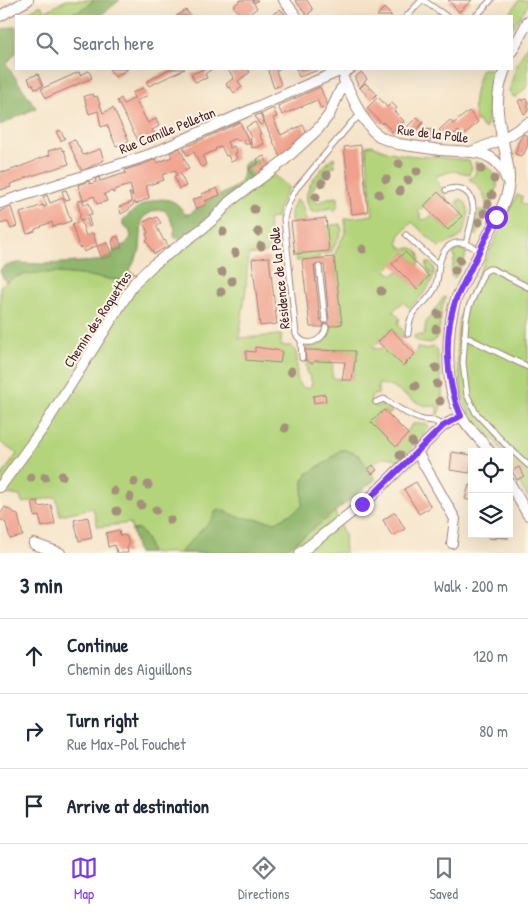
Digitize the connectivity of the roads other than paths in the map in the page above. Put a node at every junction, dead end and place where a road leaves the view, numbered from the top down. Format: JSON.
{"nodes":[{"id":1,"x":26,"y":0,"type":"edge"},
{"id":2,"x":284,"y":0,"type":"edge"},
{"id":3,"x":422,"y":0,"type":"edge"},
{"id":4,"x":491,"y":0,"type":"edge"},
{"id":5,"x":415,"y":2,"type":"edge"},
{"id":6,"x":295,"y":15,"type":"edge"},
{"id":7,"x":408,"y":15,"type":"edge"},
{"id":8,"x":444,"y":15,"type":"edge"},
{"id":9,"x":477,"y":15,"type":"edge"},
{"id":10,"x":0,"y":16,"type":"edge"},
{"id":11,"x":528,"y":21,"type":"edge"},
{"id":12,"x":513,"y":49,"type":"edge"},
{"id":13,"x":505,"y":70,"type":"edge"},
{"id":14,"x":342,"y":75,"type":"edge"},
{"id":15,"x":361,"y":115,"type":"junction"},
{"id":16,"x":528,"y":122,"type":"edge"},
{"id":17,"x":503,"y":140,"type":"junction"},
{"id":18,"x":471,"y":152,"type":"junction"},
{"id":19,"x":509,"y":185,"type":"junction"},
{"id":20,"x":446,"y":190,"type":"dead end"},
{"id":21,"x":0,"y":203,"type":"edge"},
{"id":22,"x":406,"y":235,"type":"dead end"},
{"id":23,"x":466,"y":244,"type":"junction"},
{"id":24,"x":480,"y":251,"type":"junction"},
{"id":25,"x":439,"y":266,"type":"junction"},
{"id":26,"x":319,"y":267,"type":"dead end"},
{"id":27,"x":528,"y":287,"type":"edge"},
{"id":28,"x":325,"y":320,"type":"dead end"},
{"id":29,"x":326,"y":327,"type":"dead end"},
{"id":30,"x":408,"y":334,"type":"dead end"},
{"id":31,"x":464,"y":336,"type":"junction"},
{"id":32,"x":301,"y":340,"type":"junction"},
{"id":33,"x":302,"y":358,"type":"dead end"},
{"id":34,"x":528,"y":367,"type":"edge"},
{"id":35,"x":376,"y":402,"type":"dead end"},
{"id":36,"x":461,"y":416,"type":"junction"},
{"id":37,"x":443,"y":426,"type":"junction"},
{"id":38,"x":487,"y":448,"type":"edge"},
{"id":39,"x":417,"y":452,"type":"junction"},
{"id":40,"x":528,"y":465,"type":"edge"},
{"id":41,"x":0,"y":487,"type":"edge"},
{"id":42,"x":513,"y":489,"type":"edge"},
{"id":43,"x":528,"y":515,"type":"edge"},
{"id":44,"x":452,"y":543,"type":"dead end"},
{"id":45,"x":34,"y":544,"type":"dead end"},
{"id":46,"x":60,"y":553,"type":"edge"},
{"id":47,"x":300,"y":553,"type":"edge"}],
"edges":[{"from":1,"to":10,"type":"street"},
{"from":2,"to":6,"type":"street"},
{"from":3,"to":5,"type":"lane"},
{"from":3,"to":8,"type":"lane"},
{"from":4,"to":9,"type":"lane"},
{"from":5,"to":7,"type":"lane"},
{"from":11,"to":12,"type":"street"},
{"from":13,"to":17,"type":"street"},
{"from":14,"to":15,"type":"street","name":"Rue de la Polle"},
{"from":14,"to":21,"type":"street","name":"Rue Camille Pelletan"},
{"from":14,"to":41,"type":"street","name":"Chemin des Roquettes"},
{"from":15,"to":18,"type":"street","name":"Rue de la Polle"},
{"from":15,"to":32,"type":"lane","name":"Résidence de la Polle"},
{"from":16,"to":17,"type":"street","name":"Rue de la Polle"},
{"from":17,"to":18,"type":"street","name":"Rue de la Polle"},
{"from":17,"to":19,"type":"street"},
{"from":18,"to":19,"type":"street"},
{"from":19,"to":24,"type":"street"},
{"from":20,"to":23,"type":"lane"},
{"from":22,"to":25,"type":"lane"},
{"from":23,"to":24,"type":"lane"},
{"from":23,"to":25,"type":"lane"},
{"from":24,"to":36,"type":"street"},
{"from":25,"to":30,"type":"lane"},
{"from":26,"to":28,"type":"lane"},
{"from":27,"to":31,"type":"lane"},
{"from":29,"to":32,"type":"lane","name":"Résidence de la Polle"},
{"from":31,"to":34,"type":"lane"},
{"from":31,"to":40,"type":"lane"},
{"from":32,"to":33,"type":"lane"},
{"from":35,"to":37,"type":"lane"},
{"from":36,"to":37,"type":"street"},
{"from":36,"to":38,"type":"street"},
{"from":37,"to":39,"type":"street"},
{"from":39,"to":44,"type":"street"},
{"from":39,"to":47,"type":"street"},
{"from":42,"to":43,"type":"street"},
{"from":45,"to":46,"type":"street"}]}
